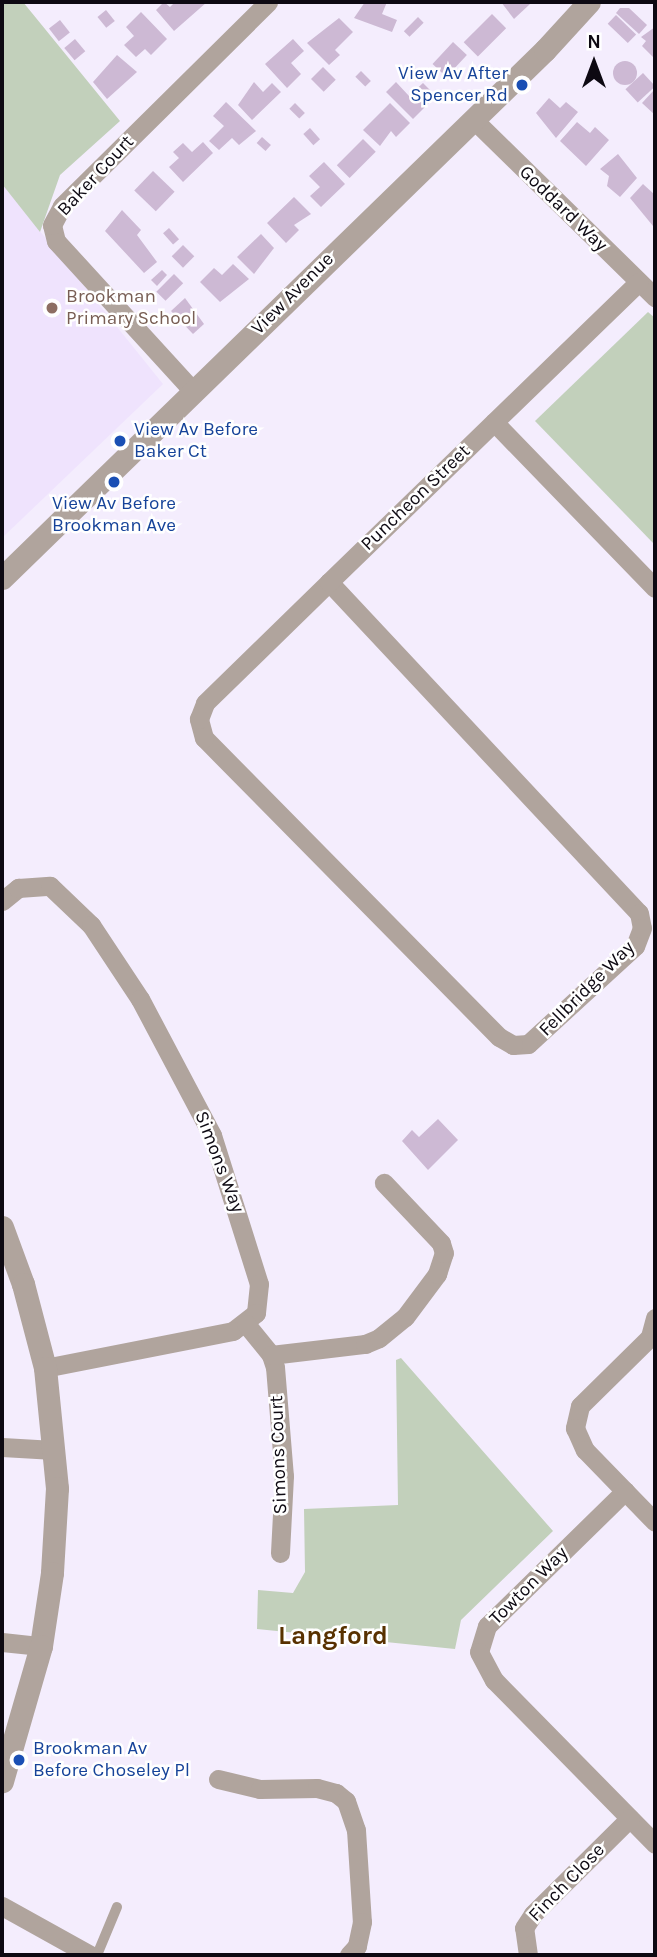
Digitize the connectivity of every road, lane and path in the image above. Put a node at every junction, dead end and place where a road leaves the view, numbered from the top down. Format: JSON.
{"nodes":[{"id":1,"x":268,"y":2,"type":"edge"},
{"id":2,"x":591,"y":5,"type":"edge"},
{"id":3,"x":473,"y":119,"type":"junction"},
{"id":4,"x":639,"y":282,"type":"junction"},
{"id":5,"x":655,"y":297,"type":"edge"},
{"id":6,"x":193,"y":391,"type":"junction"},
{"id":7,"x":494,"y":422,"type":"junction"},
{"id":8,"x":2,"y":578,"type":"edge"},
{"id":9,"x":329,"y":582,"type":"junction"},
{"id":10,"x":655,"y":588,"type":"edge"},
{"id":11,"x":199,"y":719,"type":"joint"},
{"id":12,"x":2,"y":901,"type":"edge"},
{"id":13,"x":384,"y":1183,"type":"dead end"},
{"id":14,"x":2,"y":1227,"type":"edge"},
{"id":15,"x":655,"y":1318,"type":"edge"},
{"id":16,"x":246,"y":1324,"type":"junction"},
{"id":17,"x":271,"y":1355,"type":"junction"},
{"id":18,"x":45,"y":1368,"type":"junction"},
{"id":19,"x":2,"y":1447,"type":"edge"},
{"id":20,"x":54,"y":1450,"type":"junction"},
{"id":21,"x":625,"y":1491,"type":"junction"},
{"id":22,"x":655,"y":1521,"type":"edge"},
{"id":23,"x":280,"y":1553,"type":"dead end"},
{"id":24,"x":2,"y":1642,"type":"edge"},
{"id":25,"x":41,"y":1646,"type":"junction"},
{"id":26,"x":218,"y":1779,"type":"dead end"},
{"id":27,"x":2,"y":1781,"type":"edge"},
{"id":28,"x":630,"y":1818,"type":"junction"},
{"id":29,"x":655,"y":1844,"type":"edge"},
{"id":30,"x":2,"y":1906,"type":"edge"},
{"id":31,"x":117,"y":1907,"type":"dead end"},
{"id":32,"x":90,"y":1955,"type":"edge"},
{"id":33,"x":97,"y":1955,"type":"edge"},
{"id":34,"x":349,"y":1955,"type":"edge"},
{"id":35,"x":528,"y":1955,"type":"edge"}],
"edges":[{"from":1,"to":6,"type":"street","name":"Baker Court"},
{"from":2,"to":3,"type":"street","name":"View Avenue"},
{"from":3,"to":4,"type":"street","name":"Goddard Way"},
{"from":3,"to":6,"type":"street","name":"View Avenue"},
{"from":4,"to":5,"type":"street","name":"Goddard Way"},
{"from":4,"to":7,"type":"street","name":"Puncheon Street"},
{"from":6,"to":8,"type":"street","name":"View Avenue"},
{"from":7,"to":9,"type":"street","name":"Puncheon Street"},
{"from":7,"to":10,"type":"street"},
{"from":9,"to":11,"type":"street","name":"Puncheon Street"},
{"from":9,"to":11,"type":"street","name":"Fellbridge Way"},
{"from":12,"to":16,"type":"street","name":"Simons Way"},
{"from":13,"to":17,"type":"street"},
{"from":14,"to":18,"type":"street"},
{"from":15,"to":21,"type":"street"},
{"from":16,"to":17,"type":"street","name":"Simons Court"},
{"from":16,"to":18,"type":"street"},
{"from":17,"to":23,"type":"street","name":"Simons Court"},
{"from":18,"to":20,"type":"street"},
{"from":19,"to":20,"type":"street"},
{"from":20,"to":25,"type":"street"},
{"from":21,"to":22,"type":"street"},
{"from":21,"to":28,"type":"street","name":"Towton Way"},
{"from":24,"to":25,"type":"street"},
{"from":25,"to":27,"type":"street"},
{"from":26,"to":34,"type":"street"},
{"from":28,"to":29,"type":"street","name":"Towton Way"},
{"from":28,"to":35,"type":"street","name":"Finch Close"},
{"from":30,"to":32,"type":"street"},
{"from":31,"to":33,"type":"lane"}]}
